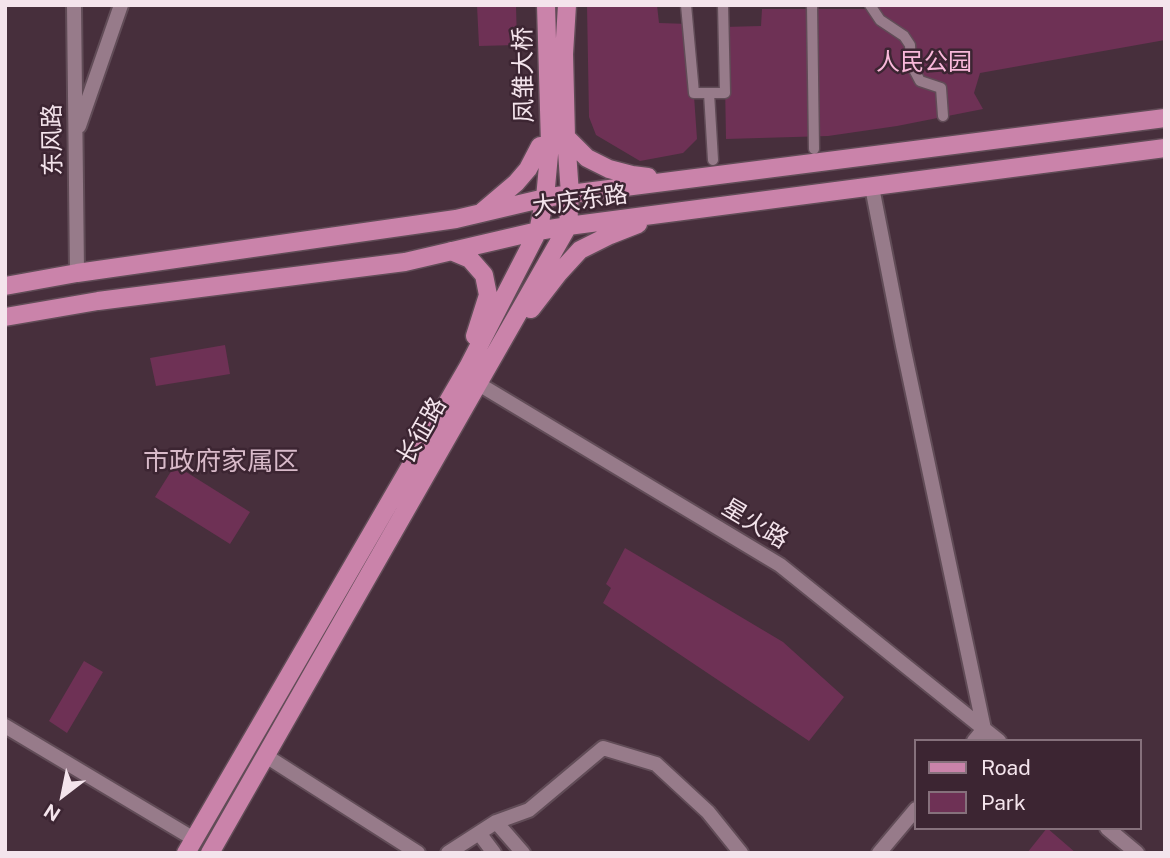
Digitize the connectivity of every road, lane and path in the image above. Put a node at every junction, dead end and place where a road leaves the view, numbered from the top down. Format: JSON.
{"nodes":[{"id":1,"x":74,"y":5,"type":"edge"},
{"id":2,"x":121,"y":5,"type":"edge"},
{"id":3,"x":538,"y":5,"type":"edge"},
{"id":4,"x":547,"y":5,"type":"edge"},
{"id":5,"x":559,"y":5,"type":"edge"},
{"id":6,"x":567,"y":5,"type":"edge"},
{"id":7,"x":685,"y":5,"type":"edge"},
{"id":8,"x":723,"y":5,"type":"edge"},
{"id":9,"x":811,"y":5,"type":"edge"},
{"id":10,"x":870,"y":5,"type":"edge"},
{"id":11,"x":564,"y":54,"type":"junction"},
{"id":12,"x":709,"y":93,"type":"junction"},
{"id":13,"x":943,"y":117,"type":"dead end"},
{"id":14,"x":1165,"y":118,"type":"edge"},
{"id":15,"x":75,"y":138,"type":"junction"},
{"id":16,"x":552,"y":142,"type":"junction"},
{"id":17,"x":1165,"y":148,"type":"edge"},
{"id":18,"x":814,"y":149,"type":"dead end"},
{"id":19,"x":713,"y":160,"type":"dead end"},
{"id":20,"x":676,"y":180,"type":"junction"},
{"id":21,"x":872,"y":187,"type":"junction"},
{"id":22,"x":546,"y":191,"type":"junction"},
{"id":23,"x":570,"y":194,"type":"junction"},
{"id":24,"x":481,"y":214,"type":"junction"},
{"id":25,"x":659,"y":215,"type":"junction"},
{"id":26,"x":568,"y":226,"type":"junction"},
{"id":27,"x":538,"y":231,"type":"junction"},
{"id":28,"x":451,"y":251,"type":"junction"},
{"id":29,"x":77,"y":273,"type":"junction"},
{"id":30,"x":5,"y":286,"type":"edge"},
{"id":31,"x":5,"y":317,"type":"edge"},
{"id":32,"x":468,"y":368,"type":"junction"},
{"id":33,"x":482,"y":386,"type":"junction"},
{"id":34,"x":450,"y":431,"type":"junction"},
{"id":35,"x":5,"y":726,"type":"edge"},
{"id":36,"x":984,"y":729,"type":"junction"},
{"id":37,"x":976,"y":739,"type":"edge"},
{"id":38,"x":996,"y":739,"type":"edge"},
{"id":39,"x":266,"y":756,"type":"junction"},
{"id":40,"x":914,"y":811,"type":"edge"},
{"id":41,"x":496,"y":822,"type":"junction"},
{"id":42,"x":1109,"y":830,"type":"edge"},
{"id":43,"x":479,"y":833,"type":"junction"},
{"id":44,"x":190,"y":846,"type":"edge"},
{"id":45,"x":1133,"y":852,"type":"edge"},
{"id":46,"x":210,"y":853,"type":"edge"},
{"id":47,"x":418,"y":853,"type":"edge"},
{"id":48,"x":448,"y":853,"type":"edge"},
{"id":49,"x":494,"y":853,"type":"edge"},
{"id":50,"x":523,"y":853,"type":"edge"},
{"id":51,"x":741,"y":853,"type":"edge"},
{"id":52,"x":879,"y":853,"type":"edge"}],
"edges":[{"from":1,"to":15,"type":"street","name":"东风路"},
{"from":2,"to":15,"type":"street"},
{"from":3,"to":16,"type":"main road","name":"长征路"},
{"from":4,"to":16,"type":"main road","name":"凤雏大桥"},
{"from":5,"to":11,"type":"main road","name":"凤雏大桥"},
{"from":6,"to":11,"type":"main road","name":"长征路"},
{"from":7,"to":12,"type":"street"},
{"from":8,"to":12,"type":"street"},
{"from":9,"to":18,"type":"street"},
{"from":10,"to":13,"type":"street"},
{"from":11,"to":16,"type":"main road","name":"长征路"},
{"from":12,"to":19,"type":"street"},
{"from":14,"to":20,"type":"main road","name":"大庆东路"},
{"from":15,"to":29,"type":"street","name":"东风路"},
{"from":16,"to":20,"type":"main road"},
{"from":16,"to":22,"type":"main road","name":"长征路"},
{"from":16,"to":23,"type":"main road","name":"长征路"},
{"from":16,"to":24,"type":"main road"},
{"from":17,"to":21,"type":"main road","name":"大庆东路"},
{"from":20,"to":23,"type":"main road","name":"大庆东路"},
{"from":21,"to":25,"type":"main road","name":"大庆东路"},
{"from":21,"to":36,"type":"street"},
{"from":22,"to":23,"type":"main road","name":"大庆东路"},
{"from":22,"to":24,"type":"main road","name":"大庆东路"},
{"from":22,"to":27,"type":"main road","name":"长征路"},
{"from":23,"to":26,"type":"main road","name":"长征路"},
{"from":24,"to":29,"type":"main road","name":"大庆东路"},
{"from":25,"to":26,"type":"main road","name":"大庆东路"},
{"from":25,"to":33,"type":"main road"},
{"from":26,"to":27,"type":"main road","name":"大庆东路"},
{"from":26,"to":34,"type":"main road","name":"长征路"},
{"from":27,"to":28,"type":"main road","name":"大庆东路"},
{"from":27,"to":32,"type":"main road","name":"长征路"},
{"from":28,"to":31,"type":"main road","name":"大庆东路"},
{"from":28,"to":32,"type":"main road"},
{"from":29,"to":30,"type":"main road","name":"大庆东路"},
{"from":32,"to":44,"type":"main road","name":"长征路"},
{"from":33,"to":34,"type":"main road"},
{"from":33,"to":36,"type":"street","name":"星火路"},
{"from":34,"to":39,"type":"main road","name":"长征路"},
{"from":35,"to":44,"type":"street"},
{"from":36,"to":37,"type":"street"},
{"from":36,"to":38,"type":"street","name":"星火路"},
{"from":39,"to":46,"type":"main road","name":"长征路"},
{"from":39,"to":47,"type":"street"},
{"from":40,"to":52,"type":"street"},
{"from":41,"to":43,"type":"street"},
{"from":41,"to":50,"type":"street"},
{"from":41,"to":51,"type":"street"},
{"from":42,"to":45,"type":"street"},
{"from":43,"to":48,"type":"street"},
{"from":43,"to":49,"type":"street"}]}
